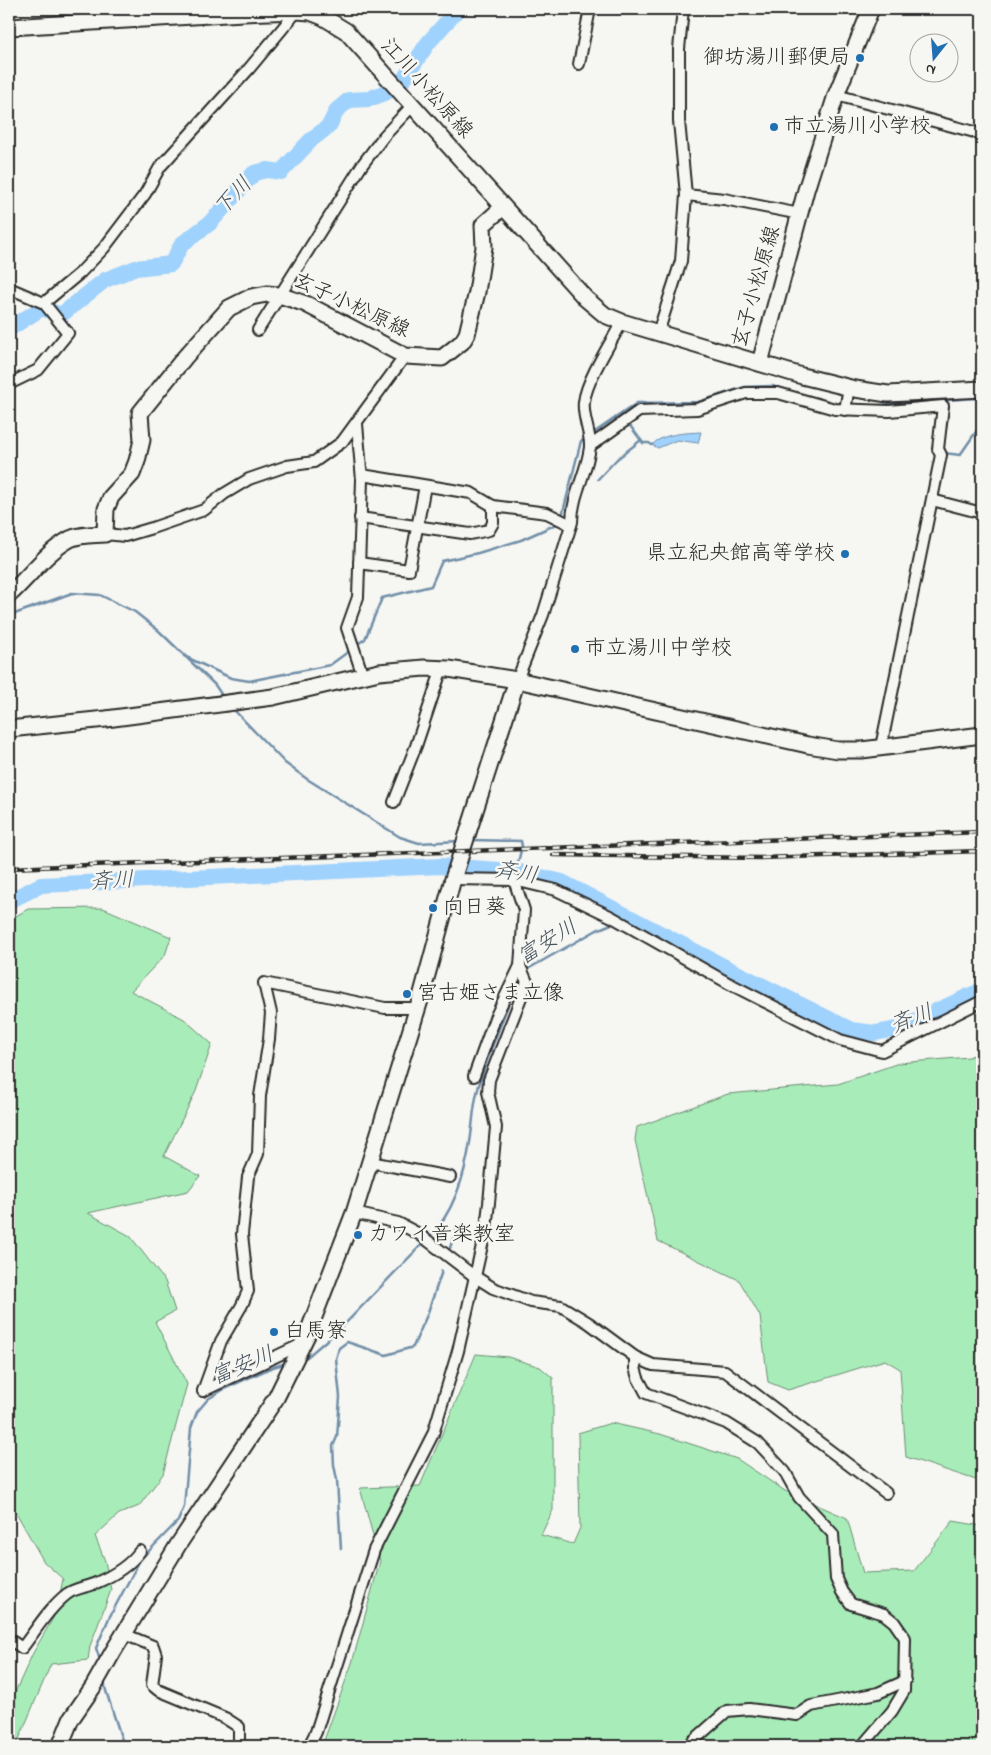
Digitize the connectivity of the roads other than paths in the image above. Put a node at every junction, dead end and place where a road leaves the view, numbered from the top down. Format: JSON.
{"nodes":[{"id":1,"x":590,"y":9,"type":"edge"},
{"id":2,"x":683,"y":9,"type":"edge"},
{"id":3,"x":871,"y":9,"type":"edge"},
{"id":4,"x":244,"y":11,"type":"edge"},
{"id":5,"x":306,"y":11,"type":"edge"},
{"id":6,"x":144,"y":14,"type":"edge"},
{"id":7,"x":9,"y":27,"type":"edge"},
{"id":8,"x":579,"y":64,"type":"dead end"},
{"id":9,"x":836,"y":95,"type":"junction"},
{"id":10,"x":413,"y":105,"type":"junction"},
{"id":11,"x":982,"y":134,"type":"edge"},
{"id":12,"x":686,"y":195,"type":"junction"},
{"id":13,"x":503,"y":207,"type":"junction"},
{"id":14,"x":800,"y":214,"type":"junction"},
{"id":15,"x":9,"y":288,"type":"edge"},
{"id":16,"x":279,"y":295,"type":"junction"},
{"id":17,"x":44,"y":303,"type":"junction"},
{"id":18,"x":622,"y":322,"type":"junction"},
{"id":19,"x":258,"y":330,"type":"dead end"},
{"id":20,"x":658,"y":333,"type":"junction"},
{"id":21,"x":405,"y":356,"type":"junction"},
{"id":22,"x":760,"y":363,"type":"junction"},
{"id":23,"x":9,"y":384,"type":"edge"},
{"id":24,"x":849,"y":388,"type":"junction"},
{"id":25,"x":982,"y":389,"type":"edge"},
{"id":26,"x":845,"y":409,"type":"junction"},
{"id":27,"x":357,"y":424,"type":"junction"},
{"id":28,"x":590,"y":446,"type":"junction"},
{"id":29,"x":362,"y":475,"type":"junction"},
{"id":30,"x":425,"y":486,"type":"junction"},
{"id":31,"x":932,"y":500,"type":"junction"},
{"id":32,"x":493,"y":506,"type":"junction"},
{"id":33,"x":982,"y":513,"type":"edge"},
{"id":34,"x":360,"y":518,"type":"junction"},
{"id":35,"x":571,"y":525,"type":"junction"},
{"id":36,"x":417,"y":526,"type":"junction"},
{"id":37,"x":105,"y":534,"type":"junction"},
{"id":38,"x":359,"y":563,"type":"junction"},
{"id":39,"x":9,"y":596,"type":"edge"},
{"id":40,"x":442,"y":668,"type":"junction"},
{"id":41,"x":362,"y":676,"type":"junction"},
{"id":42,"x":517,"y":680,"type":"junction"},
{"id":43,"x":9,"y":728,"type":"edge"},
{"id":44,"x":982,"y":735,"type":"edge"},
{"id":45,"x":881,"y":747,"type":"junction"},
{"id":46,"x":394,"y":802,"type":"dead end"},
{"id":47,"x":453,"y":879,"type":"junction"},
{"id":48,"x":514,"y":880,"type":"junction"},
{"id":49,"x":520,"y":966,"type":"junction"},
{"id":50,"x":982,"y":1001,"type":"edge"},
{"id":51,"x":417,"y":1008,"type":"junction"},
{"id":52,"x":474,"y":1076,"type":"dead end"},
{"id":53,"x":370,"y":1162,"type":"junction"},
{"id":54,"x":450,"y":1177,"type":"dead end"},
{"id":55,"x":354,"y":1213,"type":"junction"},
{"id":56,"x":474,"y":1276,"type":"junction"},
{"id":57,"x":304,"y":1341,"type":"junction"},
{"id":58,"x":635,"y":1357,"type":"junction"},
{"id":59,"x":886,"y":1493,"type":"dead end"},
{"id":60,"x":140,"y":1551,"type":"dead end"},
{"id":61,"x":124,"y":1634,"type":"junction"},
{"id":62,"x":9,"y":1639,"type":"edge"},
{"id":63,"x":905,"y":1681,"type":"junction"},
{"id":64,"x":60,"y":1746,"type":"edge"},
{"id":65,"x":239,"y":1746,"type":"edge"},
{"id":66,"x":310,"y":1746,"type":"edge"},
{"id":67,"x":695,"y":1746,"type":"edge"},
{"id":68,"x":862,"y":1746,"type":"edge"}],
"edges":[{"from":1,"to":8,"type":"street"},
{"from":2,"to":12,"type":"street"},
{"from":3,"to":9,"type":"main road","name":"玄子小松原線"},
{"from":4,"to":5,"type":"main road","name":"江川小松原線"},
{"from":4,"to":6,"type":"main road","name":"江川小松原線"},
{"from":5,"to":10,"type":"main road","name":"江川小松原線"},
{"from":5,"to":17,"type":"street"},
{"from":6,"to":7,"type":"main road","name":"江川小松原線"},
{"from":9,"to":11,"type":"street"},
{"from":9,"to":14,"type":"main road","name":"玄子小松原線"},
{"from":10,"to":13,"type":"main road","name":"江川小松原線"},
{"from":10,"to":16,"type":"street"},
{"from":12,"to":14,"type":"street"},
{"from":12,"to":20,"type":"street"},
{"from":13,"to":18,"type":"main road","name":"玄子小松原線"},
{"from":13,"to":21,"type":"main road","name":"玄子小松原線"},
{"from":14,"to":22,"type":"main road","name":"玄子小松原線"},
{"from":15,"to":17,"type":"street"},
{"from":16,"to":19,"type":"street"},
{"from":16,"to":21,"type":"main road","name":"玄子小松原線"},
{"from":16,"to":37,"type":"main road","name":"玄子小松原線"},
{"from":17,"to":23,"type":"street"},
{"from":18,"to":20,"type":"main road","name":"玄子小松原線"},
{"from":18,"to":28,"type":"street"},
{"from":20,"to":22,"type":"main road","name":"玄子小松原線"},
{"from":21,"to":27,"type":"street"},
{"from":22,"to":24,"type":"main road"},
{"from":24,"to":25,"type":"main road"},
{"from":24,"to":26,"type":"street"},
{"from":26,"to":28,"type":"street"},
{"from":26,"to":31,"type":"street"},
{"from":27,"to":29,"type":"street"},
{"from":27,"to":37,"type":"street"},
{"from":28,"to":35,"type":"street"},
{"from":29,"to":30,"type":"street"},
{"from":29,"to":34,"type":"street"},
{"from":30,"to":32,"type":"street"},
{"from":30,"to":36,"type":"street"},
{"from":31,"to":33,"type":"street"},
{"from":31,"to":45,"type":"street"},
{"from":32,"to":35,"type":"street"},
{"from":32,"to":36,"type":"street"},
{"from":34,"to":36,"type":"street"},
{"from":34,"to":38,"type":"street"},
{"from":35,"to":42,"type":"street"},
{"from":36,"to":38,"type":"street"},
{"from":37,"to":39,"type":"main road"},
{"from":38,"to":41,"type":"street"},
{"from":40,"to":41,"type":"main road"},
{"from":40,"to":42,"type":"main road"},
{"from":40,"to":46,"type":"street"},
{"from":41,"to":43,"type":"main road"},
{"from":42,"to":45,"type":"main road"},
{"from":42,"to":47,"type":"main road"},
{"from":44,"to":45,"type":"main road"},
{"from":47,"to":48,"type":"street"},
{"from":47,"to":51,"type":"main road"},
{"from":48,"to":49,"type":"street"},
{"from":48,"to":50,"type":"street"},
{"from":49,"to":52,"type":"street"},
{"from":49,"to":56,"type":"street"},
{"from":51,"to":53,"type":"main road"},
{"from":51,"to":57,"type":"street"},
{"from":53,"to":54,"type":"street"},
{"from":53,"to":55,"type":"main road"},
{"from":55,"to":56,"type":"street"},
{"from":55,"to":57,"type":"main road"},
{"from":56,"to":58,"type":"street"},
{"from":56,"to":66,"type":"street"},
{"from":57,"to":61,"type":"main road"},
{"from":58,"to":59,"type":"street"},
{"from":58,"to":63,"type":"street"},
{"from":60,"to":62,"type":"street"},
{"from":61,"to":64,"type":"main road"},
{"from":61,"to":65,"type":"street"},
{"from":63,"to":67,"type":"street"},
{"from":63,"to":68,"type":"street"}]}
